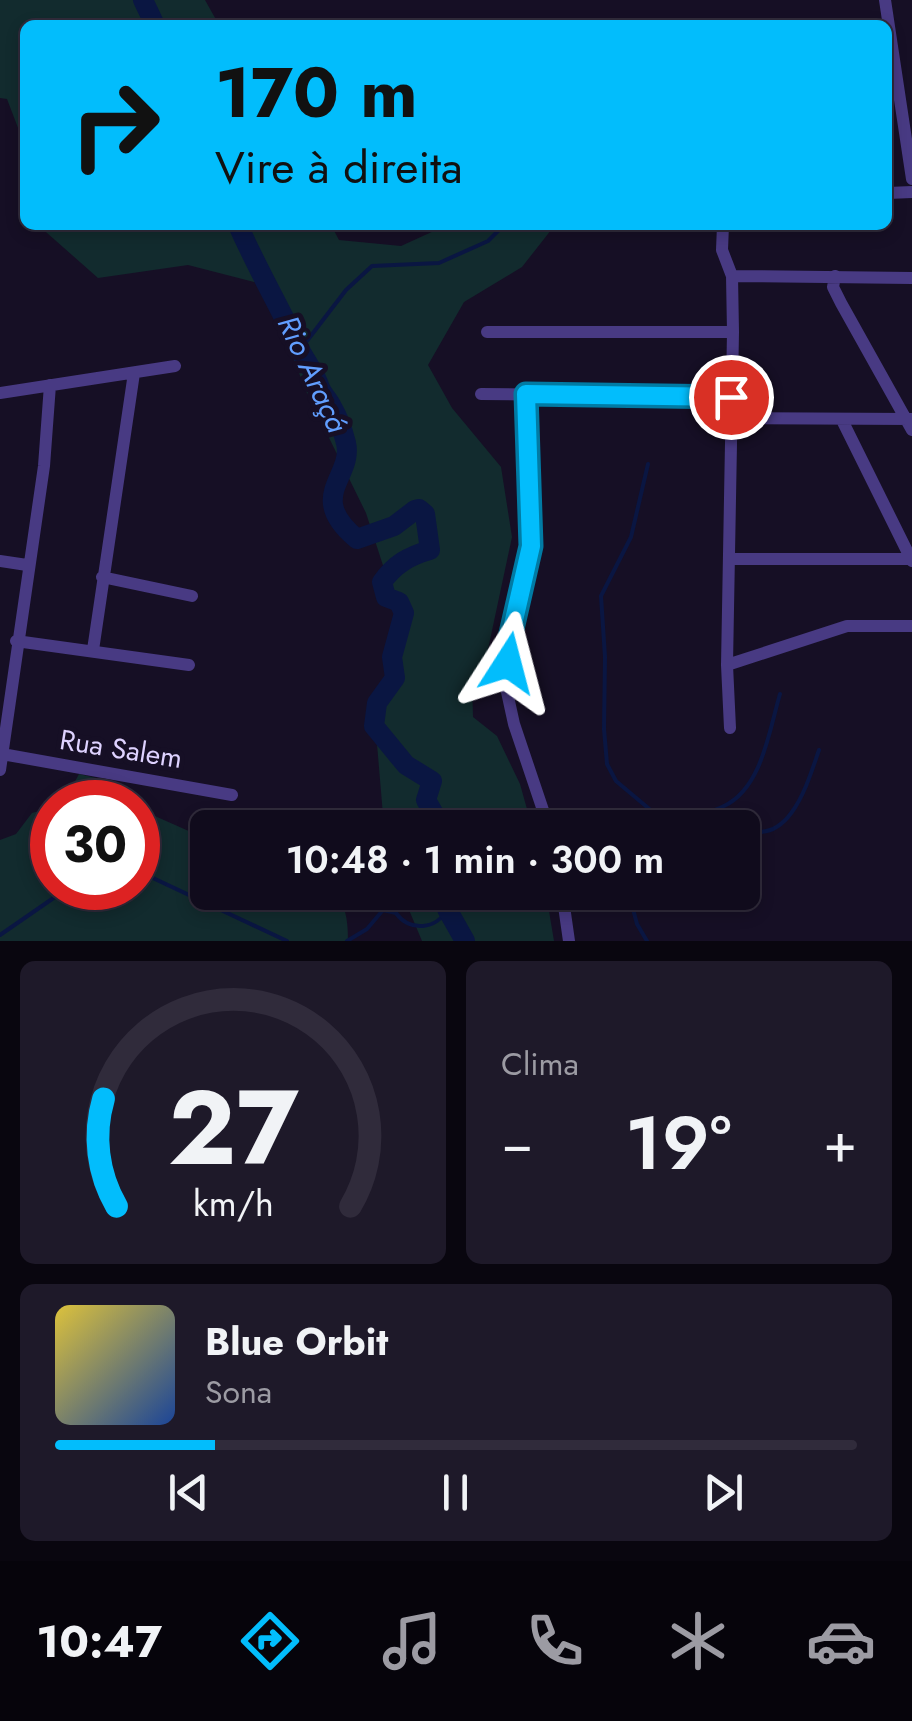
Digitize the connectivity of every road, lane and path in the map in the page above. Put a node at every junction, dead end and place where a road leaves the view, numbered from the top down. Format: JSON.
{"nodes":[{"id":1,"x":892,"y":51,"type":"edge"},
{"id":2,"x":912,"y":179,"type":"edge"},
{"id":3,"x":724,"y":230,"type":"edge"},
{"id":4,"x":732,"y":276,"type":"junction"},
{"id":5,"x":836,"y":276,"type":"junction"},
{"id":6,"x":912,"y":278,"type":"edge"},
{"id":7,"x":487,"y":332,"type":"dead end"},
{"id":8,"x":733,"y":332,"type":"junction"},
{"id":9,"x":175,"y":366,"type":"dead end"},
{"id":10,"x":134,"y":373,"type":"junction"},
{"id":11,"x":50,"y":385,"type":"junction"},
{"id":12,"x":0,"y":393,"type":"edge"},
{"id":13,"x":481,"y":394,"type":"dead end"},
{"id":14,"x":526,"y":394,"type":"junction"},
{"id":15,"x":731,"y":397,"type":"junction"},
{"id":16,"x":732,"y":418,"type":"junction"},
{"id":17,"x":842,"y":420,"type":"junction"},
{"id":18,"x":910,"y":423,"type":"edge"},
{"id":19,"x":728,"y":559,"type":"junction"},
{"id":20,"x":911,"y":560,"type":"edge"},
{"id":21,"x":0,"y":561,"type":"edge"},
{"id":22,"x":27,"y":565,"type":"junction"},
{"id":23,"x":102,"y":577,"type":"junction"},
{"id":24,"x":192,"y":596,"type":"dead end"},
{"id":25,"x":912,"y":626,"type":"edge"},
{"id":26,"x":16,"y":641,"type":"junction"},
{"id":27,"x":93,"y":650,"type":"junction"},
{"id":28,"x":190,"y":665,"type":"dead end"},
{"id":29,"x":727,"y":665,"type":"junction"},
{"id":30,"x":3,"y":716,"type":"edge"},
{"id":31,"x":730,"y":728,"type":"dead end"},
{"id":32,"x":2,"y":754,"type":"junction"},
{"id":33,"x":0,"y":770,"type":"edge"},
{"id":34,"x":232,"y":795,"type":"dead end"},
{"id":35,"x":543,"y":810,"type":"edge"},
{"id":36,"x":565,"y":910,"type":"edge"},
{"id":37,"x":569,"y":941,"type":"edge"}],
"edges":[{"from":1,"to":2,"type":"street"},
{"from":3,"to":4,"type":"street"},
{"from":4,"to":5,"type":"street"},
{"from":4,"to":8,"type":"street"},
{"from":5,"to":6,"type":"street"},
{"from":5,"to":18,"type":"street"},
{"from":7,"to":8,"type":"street"},
{"from":8,"to":15,"type":"street"},
{"from":9,"to":10,"type":"street"},
{"from":10,"to":11,"type":"street"},
{"from":10,"to":23,"type":"street"},
{"from":11,"to":12,"type":"street"},
{"from":11,"to":22,"type":"street"},
{"from":13,"to":14,"type":"street"},
{"from":14,"to":15,"type":"street"},
{"from":14,"to":35,"type":"street"},
{"from":15,"to":16,"type":"street"},
{"from":16,"to":17,"type":"street"},
{"from":16,"to":19,"type":"street"},
{"from":17,"to":18,"type":"street"},
{"from":17,"to":20,"type":"street"},
{"from":19,"to":20,"type":"street"},
{"from":19,"to":29,"type":"street"},
{"from":21,"to":22,"type":"street"},
{"from":22,"to":26,"type":"street"},
{"from":23,"to":24,"type":"street"},
{"from":23,"to":27,"type":"street"},
{"from":25,"to":29,"type":"street"},
{"from":26,"to":27,"type":"street"},
{"from":26,"to":30,"type":"street"},
{"from":27,"to":28,"type":"street"},
{"from":29,"to":31,"type":"street"},
{"from":30,"to":32,"type":"street"},
{"from":32,"to":33,"type":"street"},
{"from":32,"to":34,"type":"street","name":"Rua Salem"},
{"from":36,"to":37,"type":"street"}]}
